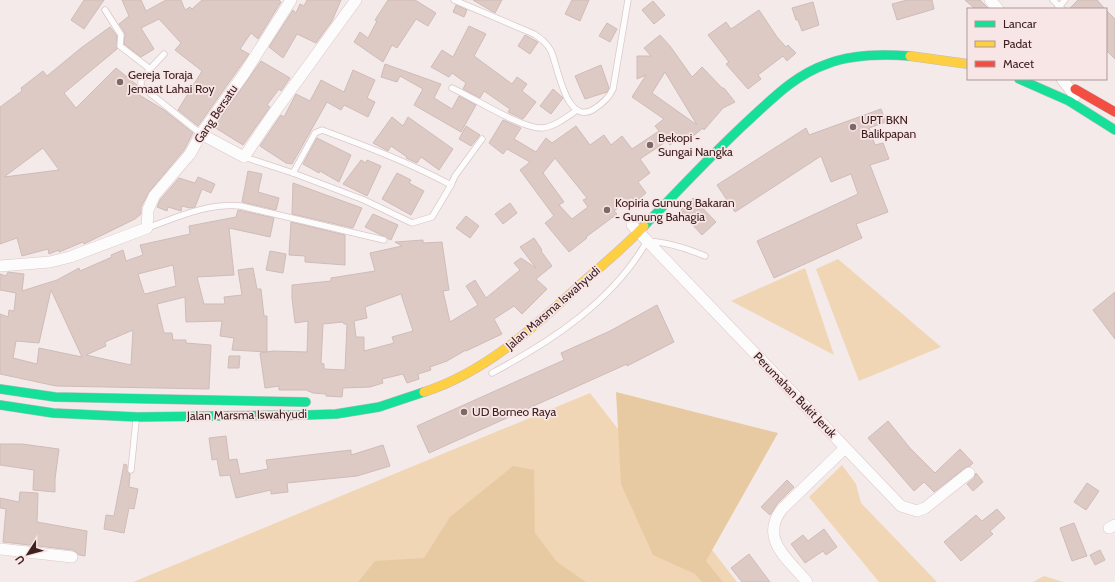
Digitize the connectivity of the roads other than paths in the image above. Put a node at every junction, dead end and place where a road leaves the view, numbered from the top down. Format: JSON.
{"nodes":[{"id":1,"x":291,"y":0,"type":"edge"},
{"id":2,"x":356,"y":0,"type":"edge"},
{"id":3,"x":454,"y":0,"type":"edge"},
{"id":4,"x":628,"y":0,"type":"edge"},
{"id":5,"x":990,"y":0,"type":"edge"},
{"id":6,"x":1053,"y":0,"type":"edge"},
{"id":7,"x":1065,"y":0,"type":"edge"},
{"id":8,"x":997,"y":8,"type":"edge"},
{"id":9,"x":1060,"y":8,"type":"edge"},
{"id":10,"x":105,"y":10,"type":"dead end"},
{"id":11,"x":164,"y":54,"type":"dead end"},
{"id":12,"x":967,"y":64,"type":"edge"},
{"id":13,"x":150,"y":69,"type":"junction"},
{"id":14,"x":1022,"y":80,"type":"edge"},
{"id":15,"x":1060,"y":80,"type":"edge"},
{"id":16,"x":452,"y":88,"type":"dead end"},
{"id":17,"x":577,"y":110,"type":"junction"},
{"id":18,"x":1086,"y":110,"type":"junction"},
{"id":19,"x":1115,"y":112,"type":"edge"},
{"id":20,"x":1115,"y":130,"type":"edge"},
{"id":21,"x":201,"y":134,"type":"junction"},
{"id":22,"x":482,"y":139,"type":"dead end"},
{"id":23,"x":244,"y":157,"type":"junction"},
{"id":24,"x":293,"y":173,"type":"junction"},
{"id":25,"x":450,"y":185,"type":"junction"},
{"id":26,"x":636,"y":225,"type":"junction"},
{"id":27,"x":147,"y":228,"type":"junction"},
{"id":28,"x":623,"y":234,"type":"dead end"},
{"id":29,"x":384,"y":240,"type":"dead end"},
{"id":30,"x":647,"y":241,"type":"junction"},
{"id":31,"x":705,"y":256,"type":"dead end"},
{"id":32,"x":0,"y":266,"type":"edge"},
{"id":33,"x":492,"y":373,"type":"dead end"},
{"id":34,"x":0,"y":389,"type":"edge"},
{"id":35,"x":318,"y":402,"type":"dead end"},
{"id":36,"x":0,"y":405,"type":"edge"},
{"id":37,"x":137,"y":417,"type":"junction"},
{"id":38,"x":845,"y":448,"type":"junction"},
{"id":39,"x":131,"y":470,"type":"dead end"},
{"id":40,"x":969,"y":473,"type":"dead end"},
{"id":41,"x":0,"y":549,"type":"edge"},
{"id":42,"x":72,"y":558,"type":"dead end"},
{"id":43,"x":807,"y":582,"type":"edge"}],
"edges":[{"from":1,"to":21,"type":"street","name":"Gang Bersatu"},
{"from":2,"to":23,"type":"street"},
{"from":3,"to":17,"type":"lane"},
{"from":4,"to":17,"type":"lane"},
{"from":5,"to":8,"type":"street"},
{"from":6,"to":9,"type":"lane"},
{"from":7,"to":9,"type":"lane"},
{"from":10,"to":13,"type":"lane"},
{"from":11,"to":13,"type":"lane"},
{"from":12,"to":26,"type":"highway","name":"Jalan Marsma Iswahyudi"},
{"from":13,"to":21,"type":"lane"},
{"from":14,"to":18,"type":"highway"},
{"from":15,"to":18,"type":"street"},
{"from":15,"to":19,"type":"highway"},
{"from":16,"to":17,"type":"lane"},
{"from":18,"to":20,"type":"highway"},
{"from":21,"to":23,"type":"street"},
{"from":21,"to":27,"type":"street","name":"Gang Bersatu"},
{"from":22,"to":25,"type":"lane"},
{"from":23,"to":24,"type":"lane"},
{"from":24,"to":25,"type":"lane"},
{"from":24,"to":25,"type":"lane"},
{"from":26,"to":28,"type":"highway","name":"Jalan Marsma Iswahyudi"},
{"from":26,"to":30,"type":"street","name":"Perumahan Bukit Jeruk"},
{"from":26,"to":37,"type":"highway","name":"Jalan Marsma Iswahyudi"},
{"from":27,"to":29,"type":"lane"},
{"from":27,"to":32,"type":"street"},
{"from":30,"to":31,"type":"lane"},
{"from":30,"to":33,"type":"lane"},
{"from":30,"to":38,"type":"street","name":"Perumahan Bukit Jeruk"},
{"from":34,"to":35,"type":"highway","name":"Jalan Marsma Iswahyudi"},
{"from":36,"to":37,"type":"highway","name":"Jalan Marsma Iswahyudi"},
{"from":37,"to":39,"type":"lane"},
{"from":38,"to":40,"type":"street","name":"Perumahan Bukit Jeruk"},
{"from":38,"to":43,"type":"street"},
{"from":41,"to":42,"type":"street"}]}
